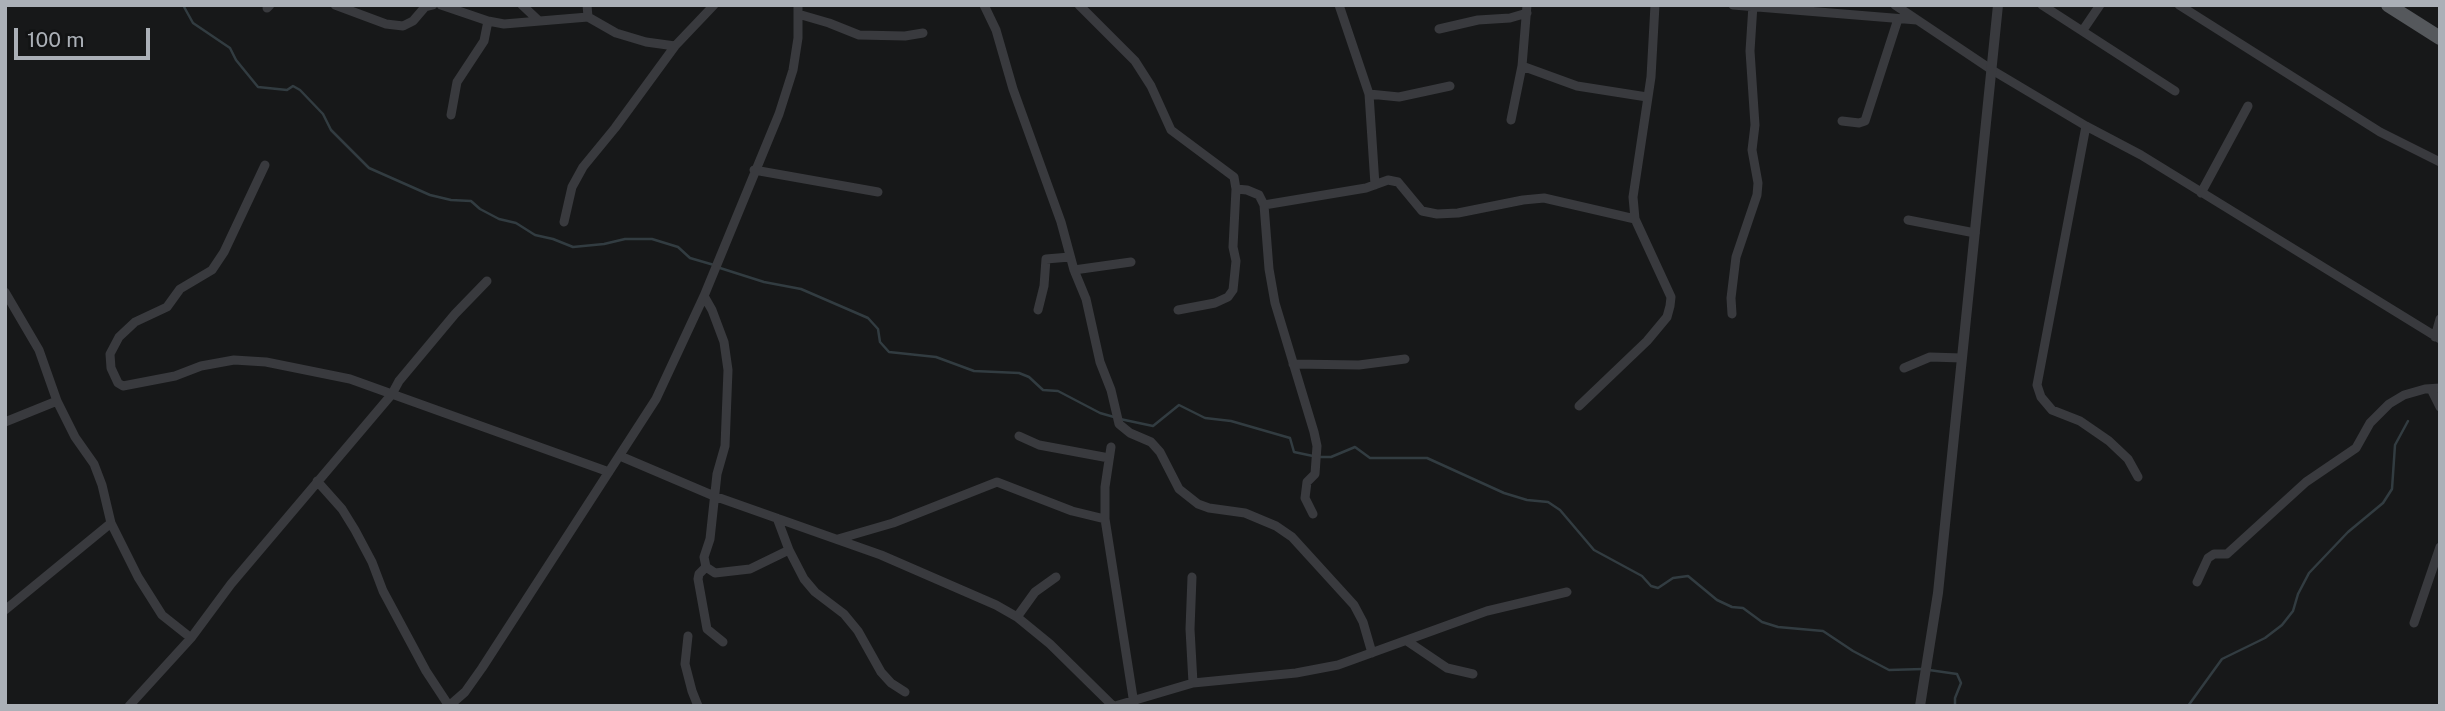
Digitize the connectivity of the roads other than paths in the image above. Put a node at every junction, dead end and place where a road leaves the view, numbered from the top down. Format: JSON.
{"nodes":[{"id":1,"x":335,"y":5,"type":"edge"},
{"id":2,"x":433,"y":5,"type":"edge"},
{"id":3,"x":441,"y":5,"type":"edge"},
{"id":4,"x":522,"y":5,"type":"edge"},
{"id":5,"x":587,"y":5,"type":"edge"},
{"id":6,"x":713,"y":5,"type":"edge"},
{"id":7,"x":984,"y":5,"type":"edge"},
{"id":8,"x":1079,"y":5,"type":"edge"},
{"id":9,"x":1339,"y":5,"type":"edge"},
{"id":10,"x":1655,"y":5,"type":"edge"},
{"id":11,"x":1733,"y":5,"type":"edge"},
{"id":12,"x":1895,"y":5,"type":"edge"},
{"id":13,"x":1998,"y":5,"type":"edge"},
{"id":14,"x":2042,"y":5,"type":"edge"},
{"id":15,"x":2100,"y":5,"type":"edge"},
{"id":16,"x":2179,"y":5,"type":"edge"},
{"id":17,"x":2388,"y":5,"type":"edge"},
{"id":18,"x":1753,"y":6,"type":"edge"},
{"id":19,"x":798,"y":9,"type":"edge"},
{"id":20,"x":1527,"y":9,"type":"edge"},
{"id":21,"x":588,"y":17,"type":"junction"},
{"id":22,"x":1898,"y":19,"type":"junction"},
{"id":23,"x":538,"y":20,"type":"junction"},
{"id":24,"x":1919,"y":20,"type":"junction"},
{"id":25,"x":488,"y":21,"type":"junction"},
{"id":26,"x":1438,"y":29,"type":"dead end"},
{"id":27,"x":2083,"y":30,"type":"junction"},
{"id":28,"x":923,"y":33,"type":"dead end"},
{"id":29,"x":2440,"y":38,"type":"edge"},
{"id":30,"x":675,"y":46,"type":"junction"},
{"id":31,"x":1522,"y":66,"type":"junction"},
{"id":32,"x":1992,"y":70,"type":"junction"},
{"id":33,"x":1450,"y":86,"type":"dead end"},
{"id":34,"x":2175,"y":91,"type":"dead end"},
{"id":35,"x":1368,"y":94,"type":"junction"},
{"id":36,"x":1647,"y":97,"type":"junction"},
{"id":37,"x":2248,"y":106,"type":"dead end"},
{"id":38,"x":451,"y":115,"type":"dead end"},
{"id":39,"x":1511,"y":120,"type":"dead end"},
{"id":40,"x":1842,"y":121,"type":"dead end"},
{"id":41,"x":2086,"y":126,"type":"junction"},
{"id":42,"x":2440,"y":162,"type":"edge"},
{"id":43,"x":265,"y":165,"type":"dead end"},
{"id":44,"x":754,"y":170,"type":"junction"},
{"id":45,"x":1375,"y":186,"type":"junction"},
{"id":46,"x":1236,"y":189,"type":"junction"},
{"id":47,"x":878,"y":192,"type":"dead end"},
{"id":48,"x":2201,"y":193,"type":"junction"},
{"id":49,"x":1264,"y":205,"type":"junction"},
{"id":50,"x":1635,"y":219,"type":"junction"},
{"id":51,"x":1908,"y":220,"type":"dead end"},
{"id":52,"x":564,"y":222,"type":"dead end"},
{"id":53,"x":1975,"y":233,"type":"junction"},
{"id":54,"x":1070,"y":257,"type":"junction"},
{"id":55,"x":1131,"y":262,"type":"dead end"},
{"id":56,"x":1074,"y":270,"type":"junction"},
{"id":57,"x":486,"y":281,"type":"dead end"},
{"id":58,"x":5,"y":292,"type":"edge"},
{"id":59,"x":704,"y":296,"type":"junction"},
{"id":60,"x":1038,"y":310,"type":"dead end"},
{"id":61,"x":1178,"y":310,"type":"dead end"},
{"id":62,"x":1732,"y":314,"type":"dead end"},
{"id":63,"x":2440,"y":319,"type":"edge"},
{"id":64,"x":2437,"y":338,"type":"edge"},
{"id":65,"x":1962,"y":358,"type":"junction"},
{"id":66,"x":1405,"y":359,"type":"dead end"},
{"id":67,"x":1293,"y":363,"type":"junction"},
{"id":68,"x":1903,"y":368,"type":"dead end"},
{"id":69,"x":2435,"y":389,"type":"edge"},
{"id":70,"x":392,"y":394,"type":"junction"},
{"id":71,"x":57,"y":401,"type":"junction"},
{"id":72,"x":1580,"y":406,"type":"dead end"},
{"id":73,"x":2440,"y":407,"type":"edge"},
{"id":74,"x":5,"y":422,"type":"edge"},
{"id":75,"x":1019,"y":436,"type":"dead end"},
{"id":76,"x":1111,"y":447,"type":"dead end"},
{"id":77,"x":620,"y":456,"type":"junction"},
{"id":78,"x":1109,"y":458,"type":"junction"},
{"id":79,"x":609,"y":472,"type":"junction"},
{"id":80,"x":2138,"y":477,"type":"dead end"},
{"id":81,"x":317,"y":481,"type":"junction"},
{"id":82,"x":714,"y":496,"type":"junction"},
{"id":83,"x":1314,"y":514,"type":"dead end"},
{"id":84,"x":778,"y":518,"type":"junction"},
{"id":85,"x":1105,"y":519,"type":"junction"},
{"id":86,"x":111,"y":523,"type":"junction"},
{"id":87,"x":836,"y":539,"type":"junction"},
{"id":88,"x":2440,"y":547,"type":"edge"},
{"id":89,"x":789,"y":550,"type":"junction"},
{"id":90,"x":706,"y":567,"type":"junction"},
{"id":91,"x":1056,"y":576,"type":"dead end"},
{"id":92,"x":1192,"y":577,"type":"dead end"},
{"id":93,"x":2197,"y":582,"type":"dead end"},
{"id":94,"x":1567,"y":592,"type":"dead end"},
{"id":95,"x":5,"y":610,"type":"edge"},
{"id":96,"x":1017,"y":617,"type":"junction"},
{"id":97,"x":2414,"y":623,"type":"dead end"},
{"id":98,"x":688,"y":636,"type":"dead end"},
{"id":99,"x":191,"y":638,"type":"junction"},
{"id":100,"x":1407,"y":641,"type":"junction"},
{"id":101,"x":723,"y":642,"type":"dead end"},
{"id":102,"x":1372,"y":653,"type":"junction"},
{"id":103,"x":1473,"y":674,"type":"dead end"},
{"id":104,"x":1194,"y":683,"type":"junction"},
{"id":105,"x":905,"y":692,"type":"dead end"},
{"id":106,"x":1134,"y":703,"type":"edge"},
{"id":107,"x":129,"y":706,"type":"edge"},
{"id":108,"x":449,"y":706,"type":"edge"},
{"id":109,"x":698,"y":706,"type":"edge"},
{"id":110,"x":1114,"y":706,"type":"edge"},
{"id":111,"x":1920,"y":706,"type":"edge"}],
"edges":[{"from":1,"to":2,"type":"street"},
{"from":3,"to":25,"type":"street"},
{"from":4,"to":23,"type":"street"},
{"from":5,"to":21,"type":"street"},
{"from":6,"to":30,"type":"street"},
{"from":7,"to":54,"type":"street"},
{"from":8,"to":46,"type":"street"},
{"from":9,"to":35,"type":"street"},
{"from":10,"to":36,"type":"street"},
{"from":11,"to":18,"type":"street"},
{"from":12,"to":24,"type":"street"},
{"from":13,"to":32,"type":"street"},
{"from":14,"to":27,"type":"street"},
{"from":15,"to":27,"type":"street"},
{"from":16,"to":42,"type":"street"},
{"from":17,"to":29,"type":"main road"},
{"from":18,"to":22,"type":"street"},
{"from":18,"to":62,"type":"street"},
{"from":19,"to":28,"type":"street"},
{"from":19,"to":44,"type":"street"},
{"from":20,"to":26,"type":"street"},
{"from":20,"to":31,"type":"street"},
{"from":21,"to":23,"type":"street"},
{"from":21,"to":30,"type":"street"},
{"from":22,"to":24,"type":"street"},
{"from":22,"to":40,"type":"street"},
{"from":23,"to":25,"type":"street"},
{"from":24,"to":32,"type":"street"},
{"from":25,"to":38,"type":"street"},
{"from":27,"to":34,"type":"street"},
{"from":30,"to":52,"type":"street"},
{"from":31,"to":36,"type":"street"},
{"from":31,"to":39,"type":"street"},
{"from":32,"to":41,"type":"street"},
{"from":32,"to":53,"type":"street"},
{"from":33,"to":35,"type":"street"},
{"from":35,"to":45,"type":"street"},
{"from":36,"to":50,"type":"street"},
{"from":37,"to":48,"type":"street"},
{"from":41,"to":48,"type":"street"},
{"from":41,"to":80,"type":"street"},
{"from":43,"to":70,"type":"street"},
{"from":44,"to":47,"type":"street"},
{"from":44,"to":59,"type":"street"},
{"from":45,"to":49,"type":"street"},
{"from":45,"to":50,"type":"street"},
{"from":46,"to":49,"type":"street"},
{"from":46,"to":61,"type":"street"},
{"from":48,"to":64,"type":"street"},
{"from":49,"to":67,"type":"street"},
{"from":50,"to":72,"type":"street"},
{"from":51,"to":53,"type":"street"},
{"from":53,"to":65,"type":"street"},
{"from":54,"to":56,"type":"street"},
{"from":54,"to":60,"type":"street"},
{"from":55,"to":56,"type":"street"},
{"from":56,"to":102,"type":"street"},
{"from":57,"to":70,"type":"street"},
{"from":58,"to":71,"type":"street"},
{"from":59,"to":77,"type":"street"},
{"from":59,"to":82,"type":"street"},
{"from":63,"to":64,"type":"street"},
{"from":65,"to":68,"type":"street"},
{"from":65,"to":111,"type":"street"},
{"from":66,"to":67,"type":"street"},
{"from":67,"to":83,"type":"street"},
{"from":69,"to":73,"type":"street"},
{"from":69,"to":93,"type":"street"},
{"from":70,"to":79,"type":"street"},
{"from":70,"to":81,"type":"street"},
{"from":71,"to":74,"type":"street"},
{"from":71,"to":86,"type":"street"},
{"from":75,"to":78,"type":"street"},
{"from":76,"to":78,"type":"street"},
{"from":77,"to":79,"type":"street"},
{"from":77,"to":82,"type":"street"},
{"from":78,"to":85,"type":"street"},
{"from":79,"to":108,"type":"street"},
{"from":81,"to":99,"type":"street"},
{"from":81,"to":108,"type":"street"},
{"from":82,"to":84,"type":"street"},
{"from":82,"to":90,"type":"street"},
{"from":84,"to":87,"type":"street"},
{"from":84,"to":89,"type":"street"},
{"from":85,"to":87,"type":"street"},
{"from":85,"to":106,"type":"street"},
{"from":86,"to":95,"type":"street"},
{"from":86,"to":99,"type":"street"},
{"from":87,"to":96,"type":"street"},
{"from":88,"to":97,"type":"street"},
{"from":89,"to":90,"type":"street"},
{"from":89,"to":105,"type":"street"},
{"from":90,"to":101,"type":"street"},
{"from":91,"to":96,"type":"street"},
{"from":92,"to":104,"type":"street"},
{"from":94,"to":100,"type":"street"},
{"from":96,"to":110,"type":"street"},
{"from":98,"to":109,"type":"street"},
{"from":99,"to":107,"type":"street"},
{"from":100,"to":102,"type":"street"},
{"from":100,"to":103,"type":"street"},
{"from":102,"to":104,"type":"street"},
{"from":104,"to":106,"type":"street"},
{"from":106,"to":110,"type":"street"}]}
